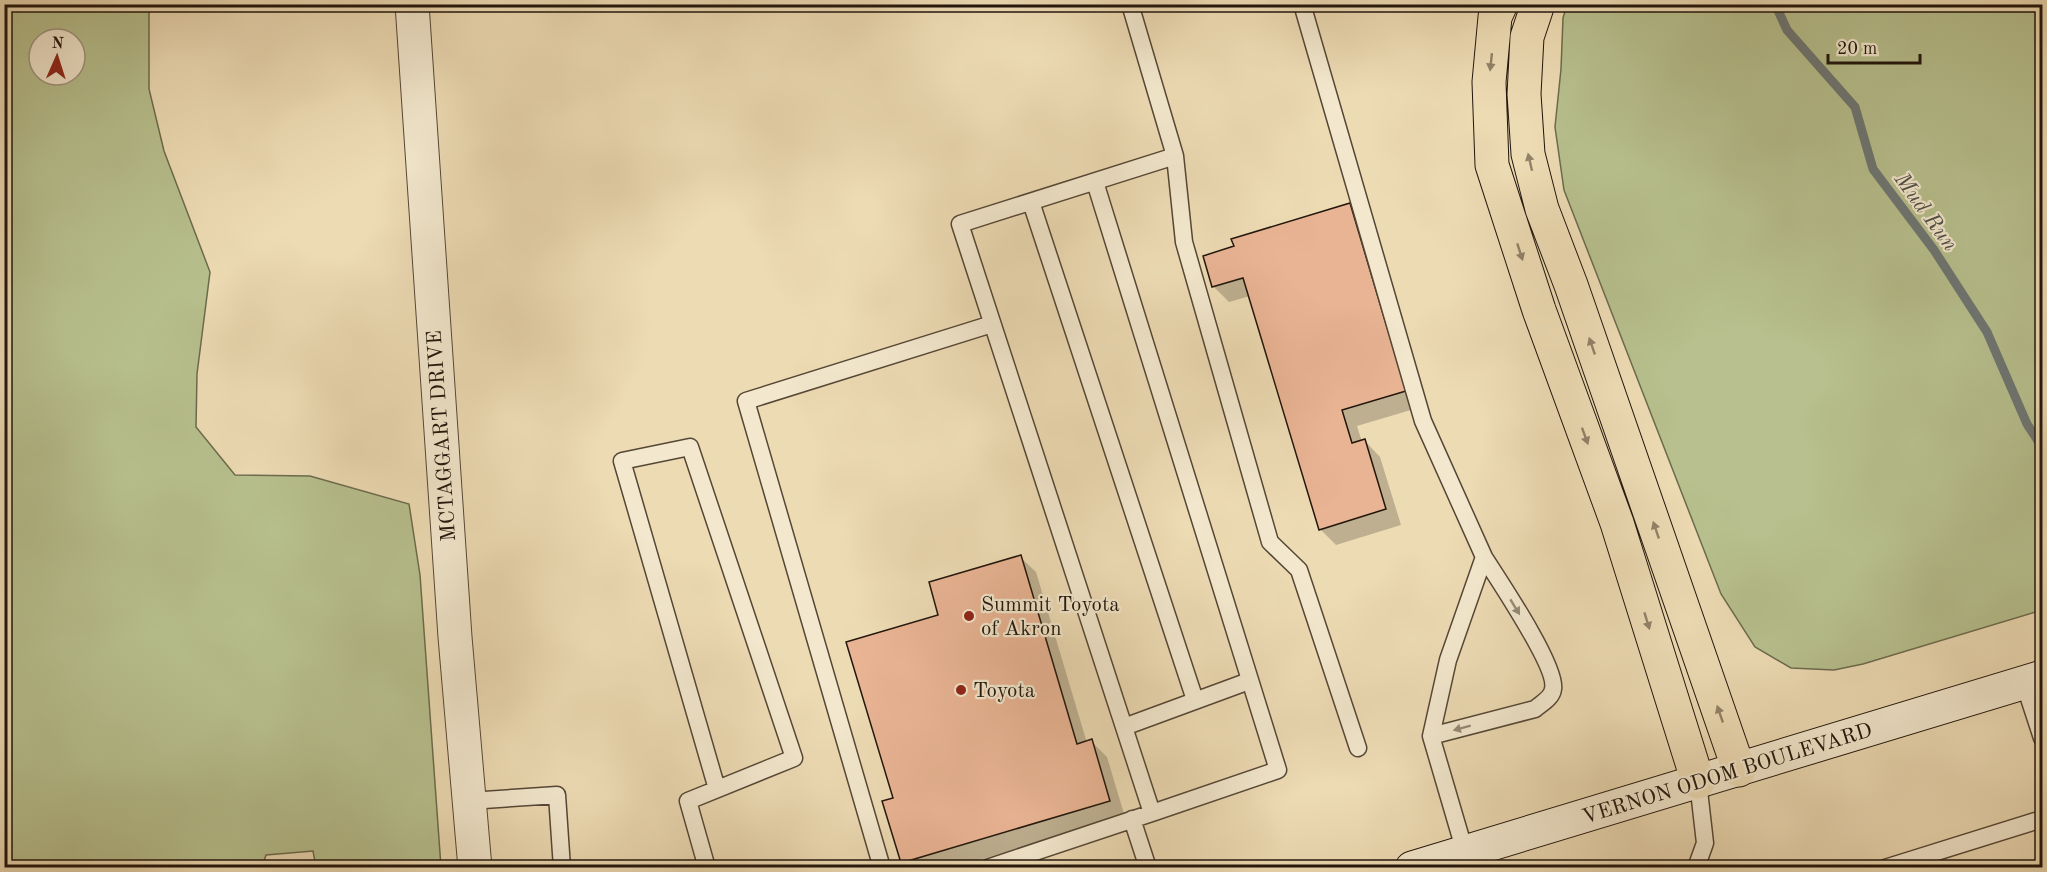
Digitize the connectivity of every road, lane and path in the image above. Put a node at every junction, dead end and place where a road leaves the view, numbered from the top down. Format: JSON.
{"nodes":[{"id":1,"x":412,"y":4,"type":"edge"},
{"id":2,"x":1130,"y":4,"type":"edge"},
{"id":3,"x":1302,"y":4,"type":"edge"},
{"id":4,"x":1501,"y":4,"type":"edge"},
{"id":5,"x":1538,"y":4,"type":"edge"},
{"id":6,"x":1175,"y":156,"type":"junction"},
{"id":7,"x":1095,"y":182,"type":"junction"},
{"id":8,"x":1032,"y":202,"type":"junction"},
{"id":9,"x":992,"y":324,"type":"junction"},
{"id":10,"x":1484,"y":557,"type":"junction"},
{"id":11,"x":2033,"y":680,"type":"edge"},
{"id":12,"x":1249,"y":681,"type":"junction"},
{"id":13,"x":1195,"y":700,"type":"junction"},
{"id":14,"x":1124,"y":727,"type":"junction"},
{"id":15,"x":1431,"y":736,"type":"junction"},
{"id":16,"x":2043,"y":738,"type":"edge"},
{"id":17,"x":1358,"y":748,"type":"dead end"},
{"id":18,"x":1739,"y":770,"type":"junction"},
{"id":19,"x":1698,"y":782,"type":"junction"},
{"id":20,"x":717,"y":789,"type":"junction"},
{"id":21,"x":469,"y":801,"type":"junction"},
{"id":22,"x":1152,"y":813,"type":"junction"},
{"id":23,"x":1132,"y":819,"type":"junction"},
{"id":24,"x":2043,"y":819,"type":"edge"},
{"id":25,"x":1465,"y":852,"type":"junction"},
{"id":26,"x":475,"y":867,"type":"edge"},
{"id":27,"x":562,"y":867,"type":"edge"},
{"id":28,"x":707,"y":867,"type":"edge"},
{"id":29,"x":882,"y":867,"type":"edge"},
{"id":30,"x":987,"y":867,"type":"edge"},
{"id":31,"x":1148,"y":867,"type":"edge"},
{"id":32,"x":1412,"y":867,"type":"edge"},
{"id":33,"x":1696,"y":867,"type":"edge"},
{"id":34,"x":1885,"y":867,"type":"edge"}],
"edges":[{"from":1,"to":21,"type":"street","name":"MCTAGGART DRIVE"},
{"from":2,"to":6,"type":"lane"},
{"from":3,"to":10,"type":"lane"},
{"from":4,"to":19,"type":"highway","one_way":true},
{"from":18,"to":5,"type":"highway","one_way":true},
{"from":6,"to":7,"type":"lane"},
{"from":6,"to":17,"type":"lane"},
{"from":7,"to":8,"type":"lane"},
{"from":7,"to":12,"type":"lane"},
{"from":8,"to":9,"type":"lane"},
{"from":8,"to":13,"type":"lane"},
{"from":9,"to":14,"type":"lane"},
{"from":9,"to":29,"type":"lane"},
{"from":10,"to":15,"type":"lane"},
{"from":10,"to":15,"type":"lane","one_way":true},
{"from":11,"to":16,"type":"lane"},
{"from":11,"to":18,"type":"street","name":"VERNON ODOM BOULEVARD"},
{"from":12,"to":13,"type":"lane"},
{"from":12,"to":22,"type":"lane"},
{"from":13,"to":14,"type":"lane"},
{"from":14,"to":22,"type":"lane"},
{"from":15,"to":25,"type":"lane"},
{"from":18,"to":19,"type":"street","name":"VERNON ODOM BOULEVARD"},
{"from":19,"to":25,"type":"street","name":"VERNON ODOM BOULEVARD"},
{"from":19,"to":33,"type":"lane"},
{"from":20,"to":20,"type":"lane"},
{"from":20,"to":28,"type":"lane"},
{"from":21,"to":26,"type":"street","name":"MCTAGGART DRIVE"},
{"from":21,"to":27,"type":"lane"},
{"from":22,"to":23,"type":"lane"},
{"from":23,"to":30,"type":"lane"},
{"from":23,"to":31,"type":"lane"},
{"from":24,"to":34,"type":"lane"},
{"from":25,"to":32,"type":"street","name":"VERNON ODOM BOULEVARD"}]}
